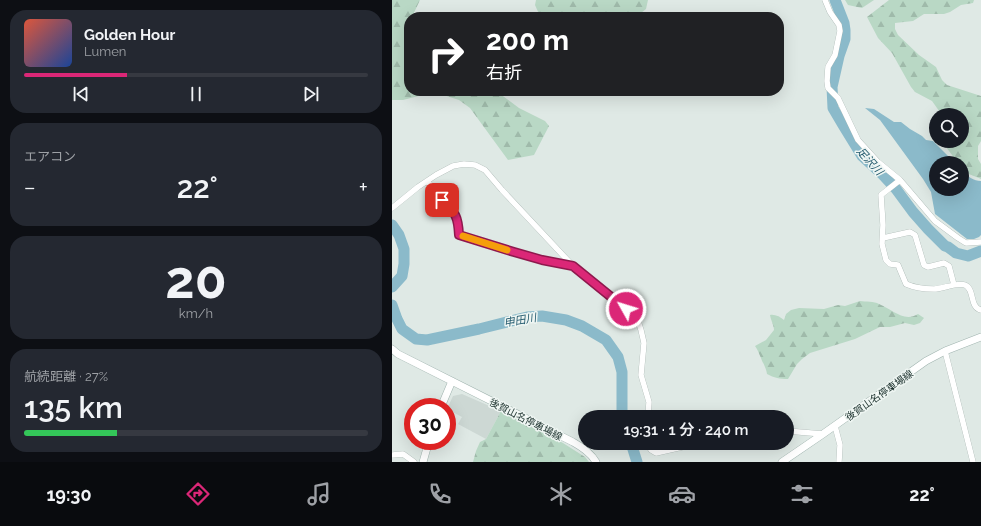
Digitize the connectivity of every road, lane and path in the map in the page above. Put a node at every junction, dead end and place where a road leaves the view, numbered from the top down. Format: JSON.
{"nodes":[{"id":1,"x":825,"y":0,"type":"edge"},
{"id":2,"x":900,"y":180,"type":"junction"},
{"id":3,"x":427,"y":181,"type":"junction"},
{"id":4,"x":392,"y":208,"type":"edge"},
{"id":5,"x":883,"y":238,"type":"junction"},
{"id":6,"x":981,"y":242,"type":"edge"},
{"id":7,"x":573,"y":266,"type":"junction"},
{"id":8,"x":954,"y":285,"type":"junction"},
{"id":9,"x":981,"y":310,"type":"edge"},
{"id":10,"x":981,"y":337,"type":"edge"},
{"id":11,"x":392,"y":349,"type":"edge"},
{"id":12,"x":945,"y":351,"type":"junction"},
{"id":13,"x":452,"y":381,"type":"junction"},
{"id":14,"x":445,"y":398,"type":"edge"},
{"id":15,"x":648,"y":410,"type":"edge"},
{"id":16,"x":835,"y":426,"type":"junction"},
{"id":17,"x":794,"y":432,"type":"edge"},
{"id":18,"x":823,"y":434,"type":"junction"},
{"id":19,"x":427,"y":450,"type":"edge"},
{"id":20,"x":651,"y":450,"type":"edge"},
{"id":21,"x":666,"y":450,"type":"edge"},
{"id":22,"x":392,"y":455,"type":"edge"},
{"id":23,"x":414,"y":462,"type":"edge"},
{"id":24,"x":423,"y":462,"type":"edge"},
{"id":25,"x":596,"y":462,"type":"edge"},
{"id":26,"x":782,"y":462,"type":"edge"},
{"id":27,"x":839,"y":462,"type":"edge"},
{"id":28,"x":973,"y":462,"type":"edge"}],
"edges":[{"from":1,"to":2,"type":"street"},
{"from":2,"to":5,"type":"street"},
{"from":2,"to":6,"type":"street"},
{"from":3,"to":4,"type":"street"},
{"from":3,"to":7,"type":"street"},
{"from":3,"to":7,"type":"street"},
{"from":5,"to":8,"type":"street"},
{"from":5,"to":8,"type":"street"},
{"from":7,"to":15,"type":"street"},
{"from":8,"to":9,"type":"street"},
{"from":10,"to":12,"type":"main road","name":"後賀山名停車場線"},
{"from":11,"to":13,"type":"main road","name":"後賀山名停車場線"},
{"from":12,"to":16,"type":"main road","name":"後賀山名停車場線"},
{"from":12,"to":28,"type":"street"},
{"from":13,"to":14,"type":"main road"},
{"from":13,"to":25,"type":"main road","name":"後賀山名停車場線"},
{"from":16,"to":18,"type":"main road","name":"後賀山名停車場線"},
{"from":16,"to":27,"type":"street"},
{"from":17,"to":18,"type":"street"},
{"from":18,"to":26,"type":"main road","name":"後賀山名停車場線"},
{"from":19,"to":24,"type":"main road"},
{"from":20,"to":21,"type":"street"},
{"from":22,"to":23,"type":"street"}]}
